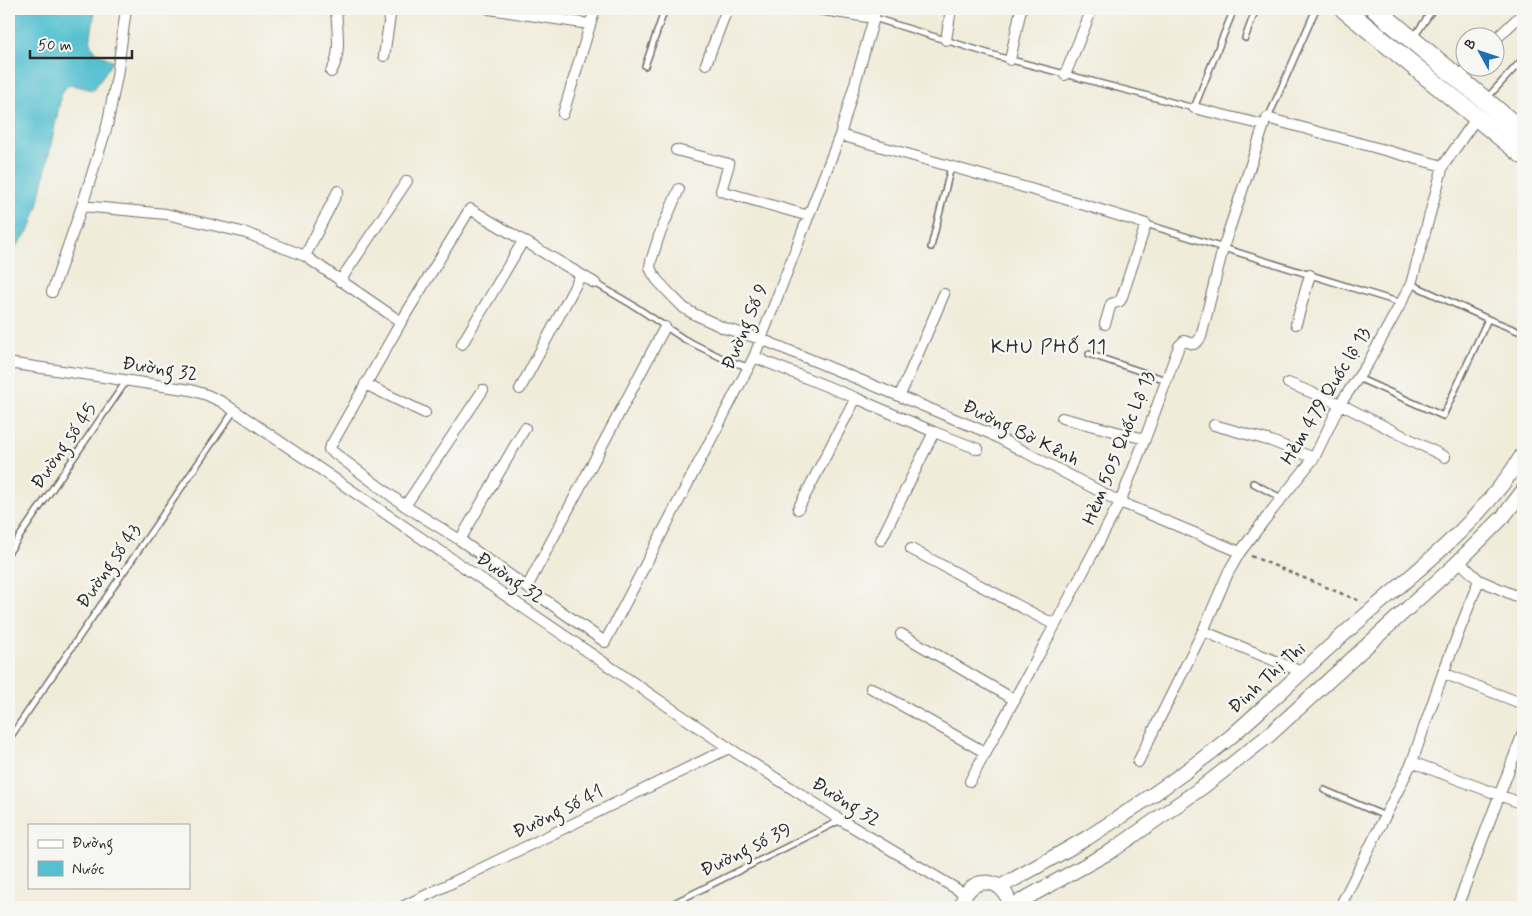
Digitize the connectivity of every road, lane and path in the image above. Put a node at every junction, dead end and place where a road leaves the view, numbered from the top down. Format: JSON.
{"nodes":[{"id":1,"x":126,"y":9,"type":"edge"},
{"id":2,"x":336,"y":9,"type":"edge"},
{"id":3,"x":391,"y":9,"type":"edge"},
{"id":4,"x":489,"y":9,"type":"edge"},
{"id":5,"x":595,"y":9,"type":"edge"},
{"id":6,"x":665,"y":9,"type":"edge"},
{"id":7,"x":727,"y":9,"type":"edge"},
{"id":8,"x":817,"y":9,"type":"edge"},
{"id":9,"x":951,"y":9,"type":"edge"},
{"id":10,"x":1021,"y":9,"type":"edge"},
{"id":11,"x":1092,"y":9,"type":"edge"},
{"id":12,"x":1234,"y":9,"type":"edge"},
{"id":13,"x":1256,"y":9,"type":"edge"},
{"id":14,"x":1316,"y":9,"type":"edge"},
{"id":15,"x":1344,"y":9,"type":"edge"},
{"id":16,"x":1375,"y":9,"type":"edge"},
{"id":17,"x":1434,"y":9,"type":"edge"},
{"id":18,"x":1523,"y":13,"type":"edge"},
{"id":19,"x":875,"y":14,"type":"edge"},
{"id":20,"x":590,"y":24,"type":"junction"},
{"id":21,"x":1504,"y":31,"type":"edge"},
{"id":22,"x":1244,"y":38,"type":"dead end"},
{"id":23,"x":946,"y":40,"type":"junction"},
{"id":24,"x":1412,"y":40,"type":"junction"},
{"id":25,"x":384,"y":56,"type":"dead end"},
{"id":26,"x":1010,"y":60,"type":"junction"},
{"id":27,"x":1523,"y":62,"type":"edge"},
{"id":28,"x":706,"y":64,"type":"dead end"},
{"id":29,"x":644,"y":66,"type":"dead end"},
{"id":30,"x":1454,"y":66,"type":"edge"},
{"id":31,"x":331,"y":72,"type":"dead end"},
{"id":32,"x":1065,"y":75,"type":"junction"},
{"id":33,"x":1468,"y":78,"type":"edge"},
{"id":34,"x":1485,"y":100,"type":"junction"},
{"id":35,"x":1194,"y":108,"type":"junction"},
{"id":36,"x":563,"y":114,"type":"dead end"},
{"id":37,"x":1477,"y":117,"type":"junction"},
{"id":38,"x":1266,"y":122,"type":"junction"},
{"id":39,"x":1523,"y":132,"type":"edge"},
{"id":40,"x":840,"y":135,"type":"junction"},
{"id":41,"x":676,"y":150,"type":"dead end"},
{"id":42,"x":1523,"y":155,"type":"edge"},
{"id":43,"x":951,"y":166,"type":"junction"},
{"id":44,"x":1443,"y":166,"type":"junction"},
{"id":45,"x":407,"y":181,"type":"dead end"},
{"id":46,"x":679,"y":189,"type":"dead end"},
{"id":47,"x":338,"y":191,"type":"dead end"},
{"id":48,"x":82,"y":206,"type":"junction"},
{"id":49,"x":809,"y":216,"type":"junction"},
{"id":50,"x":1146,"y":224,"type":"junction"},
{"id":51,"x":523,"y":241,"type":"junction"},
{"id":52,"x":931,"y":247,"type":"dead end"},
{"id":53,"x":1224,"y":248,"type":"junction"},
{"id":54,"x":305,"y":256,"type":"junction"},
{"id":55,"x":581,"y":274,"type":"junction"},
{"id":56,"x":1310,"y":275,"type":"junction"},
{"id":57,"x":340,"y":281,"type":"junction"},
{"id":58,"x":594,"y":283,"type":"joint"},
{"id":59,"x":1411,"y":284,"type":"junction"},
{"id":60,"x":52,"y":292,"type":"dead end"},
{"id":61,"x":944,"y":294,"type":"dead end"},
{"id":62,"x":1401,"y":303,"type":"junction"},
{"id":63,"x":1488,"y":319,"type":"junction"},
{"id":64,"x":401,"y":322,"type":"junction"},
{"id":65,"x":1105,"y":324,"type":"dead end"},
{"id":66,"x":1296,"y":324,"type":"dead end"},
{"id":67,"x":665,"y":327,"type":"junction"},
{"id":68,"x":1523,"y":333,"type":"edge"},
{"id":69,"x":761,"y":339,"type":"junction"},
{"id":70,"x":462,"y":344,"type":"dead end"},
{"id":71,"x":1089,"y":354,"type":"dead end"},
{"id":72,"x":754,"y":357,"type":"junction"},
{"id":73,"x":9,"y":364,"type":"edge"},
{"id":74,"x":748,"y":367,"type":"junction"},
{"id":75,"x":1358,"y":378,"type":"junction"},
{"id":76,"x":127,"y":380,"type":"junction"},
{"id":77,"x":1166,"y":380,"type":"junction"},
{"id":78,"x":1288,"y":383,"type":"dead end"},
{"id":79,"x":365,"y":384,"type":"junction"},
{"id":80,"x":484,"y":390,"type":"dead end"},
{"id":81,"x":520,"y":390,"type":"dead end"},
{"id":82,"x":900,"y":395,"type":"junction"},
{"id":83,"x":856,"y":398,"type":"junction"},
{"id":84,"x":1340,"y":404,"type":"junction"},
{"id":85,"x":234,"y":410,"type":"junction"},
{"id":86,"x":425,"y":413,"type":"dead end"},
{"id":87,"x":1062,"y":418,"type":"dead end"},
{"id":88,"x":1214,"y":426,"type":"dead end"},
{"id":89,"x":525,"y":428,"type":"dead end"},
{"id":90,"x":934,"y":432,"type":"junction"},
{"id":91,"x":1146,"y":439,"type":"junction"},
{"id":92,"x":978,"y":450,"type":"dead end"},
{"id":93,"x":1523,"y":454,"type":"edge"},
{"id":94,"x":1445,"y":457,"type":"dead end"},
{"id":95,"x":1314,"y":458,"type":"junction"},
{"id":96,"x":1253,"y":483,"type":"dead end"},
{"id":97,"x":1523,"y":491,"type":"edge"},
{"id":98,"x":1281,"y":498,"type":"junction"},
{"id":99,"x":1120,"y":502,"type":"junction"},
{"id":100,"x":405,"y":506,"type":"junction"},
{"id":101,"x":798,"y":509,"type":"dead end"},
{"id":102,"x":460,"y":540,"type":"junction"},
{"id":103,"x":881,"y":540,"type":"dead end"},
{"id":104,"x":910,"y":549,"type":"dead end"},
{"id":105,"x":9,"y":552,"type":"edge"},
{"id":106,"x":1240,"y":552,"type":"junction"},
{"id":107,"x":1458,"y":561,"type":"junction"},
{"id":108,"x":1479,"y":580,"type":"junction"},
{"id":109,"x":527,"y":587,"type":"junction"},
{"id":110,"x":1523,"y":599,"type":"edge"},
{"id":111,"x":1376,"y":607,"type":"junction"},
{"id":112,"x":1055,"y":625,"type":"junction"},
{"id":113,"x":1203,"y":631,"type":"junction"},
{"id":114,"x":900,"y":634,"type":"dead end"},
{"id":115,"x":1302,"y":672,"type":"junction"},
{"id":116,"x":1443,"y":674,"type":"junction"},
{"id":117,"x":871,"y":688,"type":"dead end"},
{"id":118,"x":1015,"y":700,"type":"junction"},
{"id":119,"x":1523,"y":704,"type":"edge"},
{"id":120,"x":1523,"y":733,"type":"edge"},
{"id":121,"x":9,"y":739,"type":"edge"},
{"id":122,"x":729,"y":748,"type":"junction"},
{"id":123,"x":986,"y":753,"type":"junction"},
{"id":124,"x":1138,"y":762,"type":"dead end"},
{"id":125,"x":1412,"y":762,"type":"junction"},
{"id":126,"x":970,"y":780,"type":"dead end"},
{"id":127,"x":1324,"y":790,"type":"dead end"},
{"id":128,"x":1500,"y":795,"type":"junction"},
{"id":129,"x":1523,"y":804,"type":"edge"},
{"id":130,"x":1385,"y":817,"type":"junction"},
{"id":131,"x":840,"y":820,"type":"junction"},
{"id":132,"x":1000,"y":887,"type":"junction"},
{"id":133,"x":964,"y":901,"type":"edge"},
{"id":134,"x":402,"y":907,"type":"edge"},
{"id":135,"x":666,"y":907,"type":"edge"},
{"id":136,"x":1010,"y":907,"type":"edge"},
{"id":137,"x":1340,"y":907,"type":"edge"},
{"id":138,"x":1456,"y":907,"type":"edge"}],
"edges":[{"from":1,"to":48,"type":"street"},
{"from":2,"to":31,"type":"street"},
{"from":3,"to":25,"type":"street"},
{"from":4,"to":20,"type":"street"},
{"from":5,"to":20,"type":"street"},
{"from":6,"to":29,"type":"lane"},
{"from":7,"to":28,"type":"street"},
{"from":8,"to":19,"type":"street"},
{"from":9,"to":23,"type":"street"},
{"from":10,"to":26,"type":"street"},
{"from":11,"to":32,"type":"street"},
{"from":12,"to":35,"type":"lane"},
{"from":13,"to":22,"type":"lane"},
{"from":14,"to":38,"type":"lane"},
{"from":15,"to":37,"type":"highway"},
{"from":16,"to":24,"type":"highway"},
{"from":17,"to":24,"type":"lane"},
{"from":18,"to":21,"type":"street"},
{"from":19,"to":23,"type":"lane"},
{"from":19,"to":40,"type":"street","name":"Đường Số 9"},
{"from":20,"to":36,"type":"street"},
{"from":23,"to":26,"type":"lane"},
{"from":24,"to":30,"type":"highway"},
{"from":26,"to":32,"type":"lane"},
{"from":27,"to":34,"type":"lane"},
{"from":32,"to":35,"type":"lane"},
{"from":33,"to":34,"type":"highway"},
{"from":34,"to":39,"type":"highway"},
{"from":35,"to":38,"type":"street"},
{"from":37,"to":42,"type":"highway"},
{"from":37,"to":44,"type":"street","name":"Hẻm 479 Quốc lộ 13"},
{"from":38,"to":44,"type":"street"},
{"from":38,"to":53,"type":"street","name":"Hẻm 505 Quốc Lộ 13"},
{"from":40,"to":43,"type":"street"},
{"from":40,"to":49,"type":"street","name":"Đường Số 9"},
{"from":41,"to":49,"type":"street"},
{"from":43,"to":50,"type":"street"},
{"from":43,"to":52,"type":"lane"},
{"from":44,"to":59,"type":"street","name":"Hẻm 479 Quốc lộ 13"},
{"from":45,"to":57,"type":"street"},
{"from":46,"to":69,"type":"street","name":"Đường Bờ Kênh"},
{"from":47,"to":54,"type":"street"},
{"from":48,"to":54,"type":"street"},
{"from":48,"to":60,"type":"street"},
{"from":49,"to":69,"type":"street","name":"Đường Số 9"},
{"from":50,"to":53,"type":"lane"},
{"from":50,"to":65,"type":"street"},
{"from":51,"to":55,"type":"street"},
{"from":51,"to":64,"type":"street"},
{"from":51,"to":70,"type":"street"},
{"from":53,"to":56,"type":"lane"},
{"from":53,"to":77,"type":"street","name":"Hẻm 505 Quốc Lộ 13"},
{"from":54,"to":57,"type":"street"},
{"from":55,"to":58,"type":"street"},
{"from":55,"to":81,"type":"street"},
{"from":56,"to":62,"type":"lane"},
{"from":56,"to":66,"type":"street"},
{"from":57,"to":64,"type":"street"},
{"from":58,"to":67,"type":"lane"},
{"from":59,"to":62,"type":"street","name":"Hẻm 479 Quốc lộ 13"},
{"from":59,"to":63,"type":"lane"},
{"from":61,"to":82,"type":"street"},
{"from":62,"to":75,"type":"street","name":"Hẻm 479 Quốc lộ 13"},
{"from":63,"to":68,"type":"lane"},
{"from":63,"to":75,"type":"lane"},
{"from":64,"to":79,"type":"street"},
{"from":67,"to":74,"type":"lane"},
{"from":67,"to":109,"type":"street"},
{"from":69,"to":72,"type":"street","name":"Đường Số 9"},
{"from":69,"to":82,"type":"street","name":"Đường Bờ Kênh"},
{"from":71,"to":77,"type":"lane"},
{"from":72,"to":74,"type":"street","name":"Đường Số 9"},
{"from":72,"to":83,"type":"street"},
{"from":73,"to":76,"type":"street","name":"Đường 32"},
{"from":74,"to":109,"type":"street","name":"Đường Số 9"},
{"from":75,"to":84,"type":"street","name":"Hẻm 479 Quốc lộ 13"},
{"from":76,"to":85,"type":"street","name":"Đường 32"},
{"from":76,"to":105,"type":"lane","name":"Đường số 45"},
{"from":77,"to":91,"type":"street","name":"Hẻm 505 Quốc Lộ 13"},
{"from":78,"to":84,"type":"street"},
{"from":79,"to":86,"type":"street"},
{"from":79,"to":100,"type":"street"},
{"from":80,"to":100,"type":"street"},
{"from":82,"to":99,"type":"street","name":"Đường Bờ Kênh"},
{"from":83,"to":90,"type":"street"},
{"from":83,"to":101,"type":"street"},
{"from":84,"to":94,"type":"street"},
{"from":84,"to":95,"type":"street","name":"Hẻm 479 Quốc lộ 13"},
{"from":85,"to":121,"type":"lane","name":"Đường số 43"},
{"from":85,"to":122,"type":"street","name":"Đường 32"},
{"from":87,"to":91,"type":"street"},
{"from":88,"to":95,"type":"street"},
{"from":89,"to":102,"type":"street"},
{"from":90,"to":92,"type":"street"},
{"from":90,"to":103,"type":"street"},
{"from":91,"to":99,"type":"street","name":"Hẻm 505 Quốc Lộ 13"},
{"from":93,"to":111,"type":"street","name":"Đinh Thị Thi"},
{"from":95,"to":98,"type":"street","name":"Hẻm 479 Quốc lộ 13"},
{"from":96,"to":98,"type":"lane"},
{"from":97,"to":107,"type":"street"},
{"from":98,"to":106,"type":"street","name":"Hẻm 479 Quốc lộ 13"},
{"from":99,"to":106,"type":"street","name":"Đường Bờ Kênh"},
{"from":99,"to":112,"type":"street","name":"Hẻm 505 Quốc Lộ 13"},
{"from":100,"to":102,"type":"street"},
{"from":102,"to":109,"type":"street"},
{"from":104,"to":112,"type":"street"},
{"from":106,"to":111,"type":"path"},
{"from":106,"to":113,"type":"street","name":"Hẻm 479 Quốc lộ 13"},
{"from":107,"to":108,"type":"street"},
{"from":107,"to":136,"type":"street"},
{"from":108,"to":110,"type":"street"},
{"from":108,"to":116,"type":"street"},
{"from":111,"to":115,"type":"street","name":"Đinh Thị Thi"},
{"from":112,"to":118,"type":"street","name":"Hẻm 505 Quốc Lộ 13"},
{"from":113,"to":115,"type":"street"},
{"from":113,"to":124,"type":"street","name":"Hẻm 479 Quốc lộ 13"},
{"from":114,"to":118,"type":"street"},
{"from":115,"to":132,"type":"street","name":"Đinh Thị Thi"},
{"from":116,"to":119,"type":"street"},
{"from":116,"to":125,"type":"street"},
{"from":117,"to":123,"type":"street"},
{"from":118,"to":123,"type":"street","name":"Hẻm 505 Quốc Lộ 13"},
{"from":120,"to":128,"type":"street"},
{"from":122,"to":131,"type":"street","name":"Đường 32"},
{"from":122,"to":134,"type":"street","name":"Đường số 41"},
{"from":123,"to":126,"type":"street","name":"Hẻm 505 Quốc Lộ 13"},
{"from":125,"to":128,"type":"street"},
{"from":125,"to":130,"type":"street"},
{"from":127,"to":130,"type":"lane"},
{"from":128,"to":129,"type":"street"},
{"from":128,"to":138,"type":"street"},
{"from":130,"to":137,"type":"street"},
{"from":131,"to":133,"type":"street","name":"Đường 32"},
{"from":131,"to":135,"type":"lane","name":"Đường số 39"},
{"from":132,"to":133,"type":"street"},
{"from":132,"to":136,"type":"street"}]}
